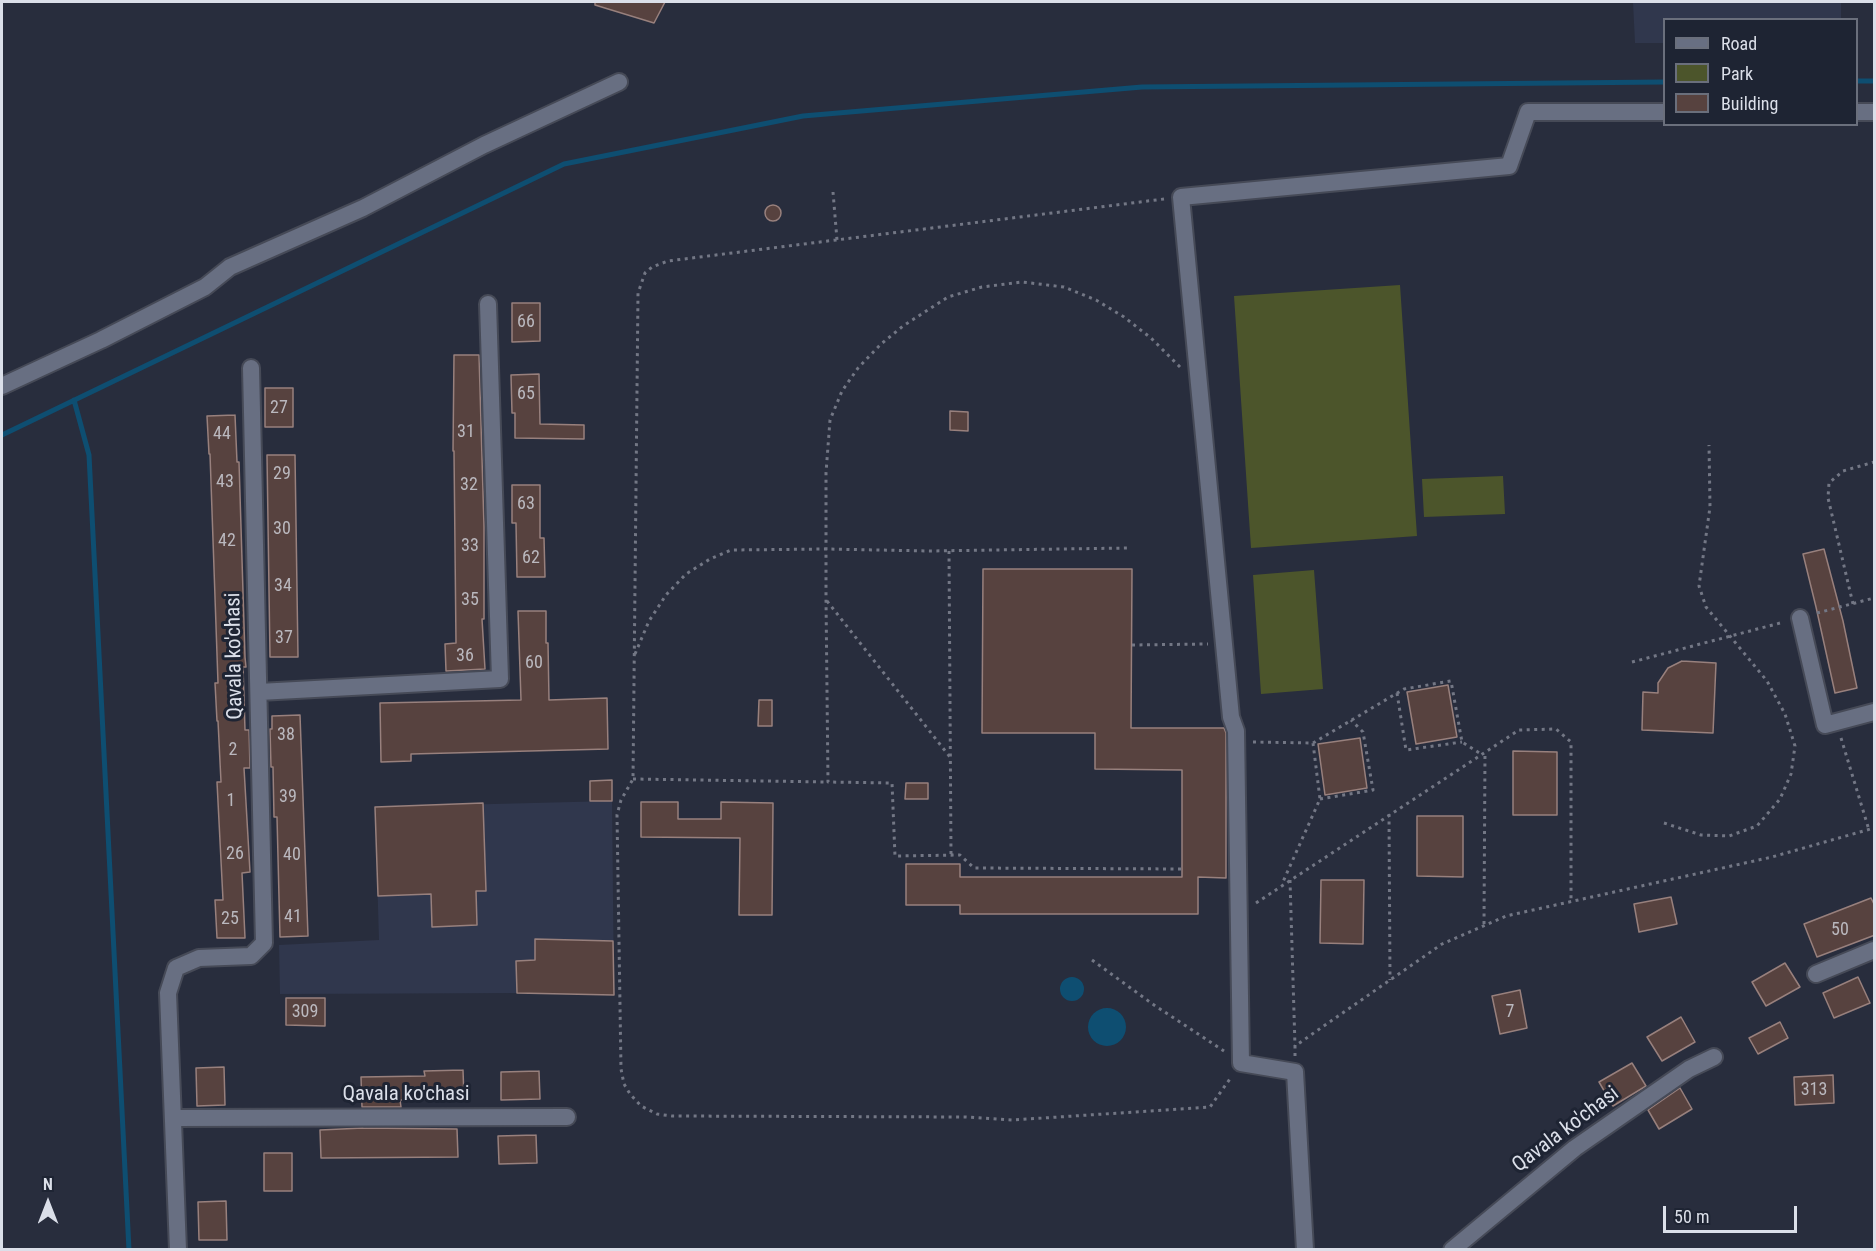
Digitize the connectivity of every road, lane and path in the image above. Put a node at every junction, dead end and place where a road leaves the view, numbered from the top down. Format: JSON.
{"nodes":[{"id":1,"x":618,"y":82,"type":"dead end"},
{"id":2,"x":1663,"y":112,"type":"edge"},
{"id":3,"x":1858,"y":112,"type":"edge"},
{"id":4,"x":1875,"y":112,"type":"edge"},
{"id":5,"x":833,"y":192,"type":"dead end"},
{"id":6,"x":1181,"y":197,"type":"junction"},
{"id":7,"x":837,"y":240,"type":"junction"},
{"id":8,"x":488,"y":304,"type":"dead end"},
{"id":9,"x":251,"y":368,"type":"dead end"},
{"id":10,"x":1199,"y":385,"type":"junction"},
{"id":11,"x":2,"y":386,"type":"edge"},
{"id":12,"x":1709,"y":445,"type":"dead end"},
{"id":13,"x":1875,"y":462,"type":"edge"},
{"id":14,"x":1128,"y":548,"type":"dead end"},
{"id":15,"x":827,"y":549,"type":"junction"},
{"id":16,"x":949,"y":551,"type":"junction"},
{"id":17,"x":1875,"y":598,"type":"edge"},
{"id":18,"x":826,"y":599,"type":"junction"},
{"id":19,"x":1853,"y":604,"type":"junction"},
{"id":20,"x":1800,"y":618,"type":"junction"},
{"id":21,"x":1730,"y":636,"type":"junction"},
{"id":22,"x":1224,"y":644,"type":"junction"},
{"id":23,"x":1132,"y":645,"type":"dead end"},
{"id":24,"x":634,"y":656,"type":"junction"},
{"id":25,"x":1632,"y":662,"type":"dead end"},
{"id":26,"x":258,"y":692,"type":"junction"},
{"id":27,"x":1397,"y":693,"type":"junction"},
{"id":28,"x":1875,"y":712,"type":"edge"},
{"id":29,"x":1351,"y":720,"type":"junction"},
{"id":30,"x":1836,"y":722,"type":"junction"},
{"id":31,"x":1237,"y":741,"type":"junction"},
{"id":32,"x":1462,"y":742,"type":"junction"},
{"id":33,"x":1313,"y":743,"type":"junction"},
{"id":34,"x":1483,"y":753,"type":"junction"},
{"id":35,"x":950,"y":758,"type":"junction"},
{"id":36,"x":633,"y":779,"type":"junction"},
{"id":37,"x":828,"y":782,"type":"junction"},
{"id":38,"x":1320,"y":799,"type":"junction"},
{"id":39,"x":1389,"y":814,"type":"junction"},
{"id":40,"x":1664,"y":823,"type":"dead end"},
{"id":41,"x":1875,"y":828,"type":"edge"},
{"id":42,"x":1869,"y":830,"type":"junction"},
{"id":43,"x":951,"y":855,"type":"junction"},
{"id":44,"x":1182,"y":869,"type":"dead end"},
{"id":45,"x":1290,"y":880,"type":"junction"},
{"id":46,"x":1281,"y":886,"type":"junction"},
{"id":47,"x":1571,"y":902,"type":"junction"},
{"id":48,"x":1239,"y":914,"type":"junction"},
{"id":49,"x":1485,"y":925,"type":"junction"},
{"id":50,"x":1875,"y":950,"type":"edge"},
{"id":51,"x":1092,"y":960,"type":"dead end"},
{"id":52,"x":1816,"y":974,"type":"dead end"},
{"id":53,"x":1390,"y":980,"type":"junction"},
{"id":54,"x":1295,"y":1046,"type":"junction"},
{"id":55,"x":1714,"y":1057,"type":"dead end"},
{"id":56,"x":1241,"y":1063,"type":"junction"},
{"id":57,"x":1295,"y":1072,"type":"junction"},
{"id":58,"x":567,"y":1117,"type":"dead end"},
{"id":59,"x":173,"y":1118,"type":"junction"},
{"id":60,"x":178,"y":1250,"type":"edge"},
{"id":61,"x":1305,"y":1250,"type":"edge"},
{"id":62,"x":1452,"y":1250,"type":"edge"}],
"edges":[{"from":1,"to":11,"type":"street"},
{"from":2,"to":6,"type":"street"},
{"from":3,"to":4,"type":"street"},
{"from":5,"to":7,"type":"path"},
{"from":6,"to":7,"type":"path"},
{"from":6,"to":10,"type":"street"},
{"from":7,"to":24,"type":"path"},
{"from":8,"to":26,"type":"street"},
{"from":9,"to":26,"type":"street","name":"Qavala ko'chasi"},
{"from":10,"to":15,"type":"path"},
{"from":10,"to":22,"type":"street"},
{"from":12,"to":21,"type":"path"},
{"from":13,"to":19,"type":"path"},
{"from":14,"to":16,"type":"path"},
{"from":15,"to":16,"type":"path"},
{"from":15,"to":18,"type":"path"},
{"from":15,"to":24,"type":"path"},
{"from":16,"to":35,"type":"path"},
{"from":17,"to":19,"type":"path"},
{"from":18,"to":35,"type":"path"},
{"from":18,"to":37,"type":"path"},
{"from":19,"to":20,"type":"path"},
{"from":20,"to":21,"type":"path"},
{"from":20,"to":30,"type":"street"},
{"from":21,"to":25,"type":"path"},
{"from":21,"to":40,"type":"path"},
{"from":22,"to":23,"type":"path"},
{"from":22,"to":31,"type":"street"},
{"from":24,"to":36,"type":"path"},
{"from":26,"to":59,"type":"street","name":"Qavala ko'chasi"},
{"from":27,"to":29,"type":"path"},
{"from":27,"to":32,"type":"path"},
{"from":27,"to":32,"type":"path"},
{"from":28,"to":30,"type":"street"},
{"from":29,"to":33,"type":"path"},
{"from":29,"to":38,"type":"path"},
{"from":30,"to":42,"type":"path"},
{"from":31,"to":33,"type":"path"},
{"from":31,"to":48,"type":"street"},
{"from":32,"to":34,"type":"path"},
{"from":33,"to":38,"type":"path"},
{"from":34,"to":39,"type":"path"},
{"from":34,"to":47,"type":"path"},
{"from":34,"to":49,"type":"path"},
{"from":35,"to":43,"type":"path"},
{"from":36,"to":37,"type":"path"},
{"from":36,"to":56,"type":"path"},
{"from":37,"to":43,"type":"path"},
{"from":38,"to":46,"type":"path"},
{"from":39,"to":45,"type":"path"},
{"from":39,"to":53,"type":"path"},
{"from":41,"to":42,"type":"path"},
{"from":42,"to":47,"type":"path"},
{"from":43,"to":44,"type":"path"},
{"from":45,"to":46,"type":"path"},
{"from":45,"to":54,"type":"path"},
{"from":46,"to":48,"type":"path"},
{"from":47,"to":49,"type":"path"},
{"from":48,"to":56,"type":"street"},
{"from":49,"to":53,"type":"path"},
{"from":50,"to":52,"type":"street"},
{"from":51,"to":56,"type":"path"},
{"from":53,"to":54,"type":"path"},
{"from":54,"to":57,"type":"path"},
{"from":55,"to":62,"type":"street","name":"Qavala ko'chasi"},
{"from":56,"to":57,"type":"street"},
{"from":57,"to":61,"type":"street"},
{"from":58,"to":59,"type":"street","name":"Qavala ko'chasi"},
{"from":59,"to":60,"type":"street"}]}
